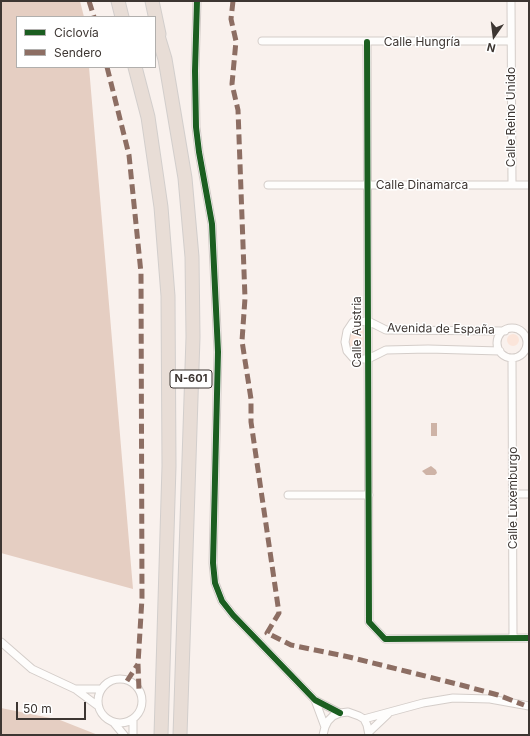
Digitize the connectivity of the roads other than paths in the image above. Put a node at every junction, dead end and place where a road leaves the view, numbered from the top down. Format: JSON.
{"nodes":[{"id":1,"x":118,"y":1,"type":"edge"},
{"id":2,"x":148,"y":1,"type":"edge"},
{"id":3,"x":152,"y":1,"type":"edge"},
{"id":4,"x":197,"y":1,"type":"edge"},
{"id":5,"x":511,"y":1,"type":"edge"},
{"id":6,"x":122,"y":16,"type":"edge"},
{"id":7,"x":152,"y":16,"type":"edge"},
{"id":8,"x":155,"y":16,"type":"edge"},
{"id":9,"x":156,"y":19,"type":"edge"},
{"id":10,"x":156,"y":29,"type":"edge"},
{"id":11,"x":262,"y":41,"type":"dead end"},
{"id":12,"x":511,"y":41,"type":"junction"},
{"id":13,"x":367,"y":42,"type":"junction"},
{"id":14,"x":165,"y":59,"type":"junction"},
{"id":15,"x":135,"y":68,"type":"edge"},
{"id":16,"x":268,"y":185,"type":"dead end"},
{"id":17,"x":368,"y":185,"type":"junction"},
{"id":18,"x":512,"y":185,"type":"junction"},
{"id":19,"x":529,"y":185,"type":"edge"},
{"id":20,"x":368,"y":321,"type":"junction"},
{"id":21,"x":519,"y":330,"type":"junction"},
{"id":22,"x":529,"y":330,"type":"edge"},
{"id":23,"x":505,"y":331,"type":"junction"},
{"id":24,"x":527,"y":350,"type":"edge"},
{"id":25,"x":500,"y":351,"type":"junction"},
{"id":26,"x":512,"y":358,"type":"junction"},
{"id":27,"x":368,"y":359,"type":"junction"},
{"id":28,"x":513,"y":494,"type":"junction"},
{"id":29,"x":529,"y":494,"type":"edge"},
{"id":30,"x":288,"y":495,"type":"dead end"},
{"id":31,"x":369,"y":495,"type":"junction"},
{"id":32,"x":513,"y":638,"type":"junction"},
{"id":33,"x":529,"y":638,"type":"edge"},
{"id":34,"x":1,"y":642,"type":"edge"},
{"id":35,"x":75,"y":689,"type":"junction"},
{"id":36,"x":101,"y":689,"type":"junction"},
{"id":37,"x":315,"y":700,"type":"junction"},
{"id":38,"x":98,"y":706,"type":"junction"},
{"id":39,"x":529,"y":706,"type":"edge"},
{"id":40,"x":340,"y":713,"type":"junction"},
{"id":41,"x":390,"y":713,"type":"junction"},
{"id":42,"x":133,"y":719,"type":"junction"},
{"id":43,"x":364,"y":719,"type":"junction"},
{"id":44,"x":114,"y":723,"type":"junction"},
{"id":45,"x":325,"y":727,"type":"junction"},
{"id":46,"x":369,"y":734,"type":"edge"},
{"id":47,"x":124,"y":735,"type":"edge"},
{"id":48,"x":133,"y":735,"type":"edge"},
{"id":49,"x":161,"y":735,"type":"edge"},
{"id":50,"x":180,"y":735,"type":"edge"},
{"id":51,"x":324,"y":735,"type":"edge"}],
"edges":[{"from":1,"to":6,"type":"highway"},
{"from":2,"to":7,"type":"highway"},
{"from":3,"to":8,"type":"highway"},
{"from":4,"to":37,"type":"street"},
{"from":5,"to":12,"type":"street","name":"Calle Reino Unido"},
{"from":9,"to":14,"type":"highway"},
{"from":10,"to":14,"type":"highway","number":"N-601"},
{"from":11,"to":13,"type":"street","name":"Calle Hungría"},
{"from":12,"to":13,"type":"street","name":"Calle Hungría"},
{"from":12,"to":18,"type":"street","name":"Calle Reino Unido"},
{"from":13,"to":17,"type":"street","name":"Calle Austria"},
{"from":14,"to":50,"type":"highway","number":"N-601"},
{"from":15,"to":49,"type":"highway","number":"N-601"},
{"from":16,"to":17,"type":"street","name":"Calle Dinamarca"},
{"from":17,"to":18,"type":"street","name":"Calle Dinamarca"},
{"from":17,"to":20,"type":"street","name":"Calle Austria"},
{"from":18,"to":19,"type":"street","name":"Calle Dinamarca"},
{"from":20,"to":23,"type":"street","name":"Avenida de España"},
{"from":20,"to":27,"type":"street","name":"Calle Austria"},
{"from":20,"to":27,"type":"street"},
{"from":21,"to":22,"type":"street"},
{"from":21,"to":23,"type":"street"},
{"from":21,"to":24,"type":"street"},
{"from":23,"to":25,"type":"street"},
{"from":24,"to":26,"type":"street"},
{"from":25,"to":26,"type":"street"},
{"from":25,"to":27,"type":"street","name":"Avenida de España"},
{"from":26,"to":28,"type":"street","name":"Calle Luxemburgo"},
{"from":27,"to":31,"type":"street","name":"Calle Austria"},
{"from":28,"to":29,"type":"street"},
{"from":28,"to":32,"type":"street","name":"Calle Luxemburgo"},
{"from":30,"to":31,"type":"street"},
{"from":31,"to":32,"type":"street","name":"Calle Austria"},
{"from":32,"to":33,"type":"street"},
{"from":34,"to":35,"type":"street"},
{"from":35,"to":36,"type":"street"},
{"from":35,"to":38,"type":"street"},
{"from":36,"to":38,"type":"street"},
{"from":36,"to":42,"type":"street"},
{"from":37,"to":40,"type":"street"},
{"from":37,"to":45,"type":"street"},
{"from":38,"to":44,"type":"street"},
{"from":39,"to":41,"type":"street"},
{"from":40,"to":43,"type":"street"},
{"from":40,"to":45,"type":"street"},
{"from":41,"to":43,"type":"street"},
{"from":41,"to":46,"type":"street"},
{"from":42,"to":44,"type":"street"},
{"from":42,"to":48,"type":"street"},
{"from":43,"to":46,"type":"street"},
{"from":44,"to":47,"type":"street"},
{"from":45,"to":51,"type":"street"}]}
